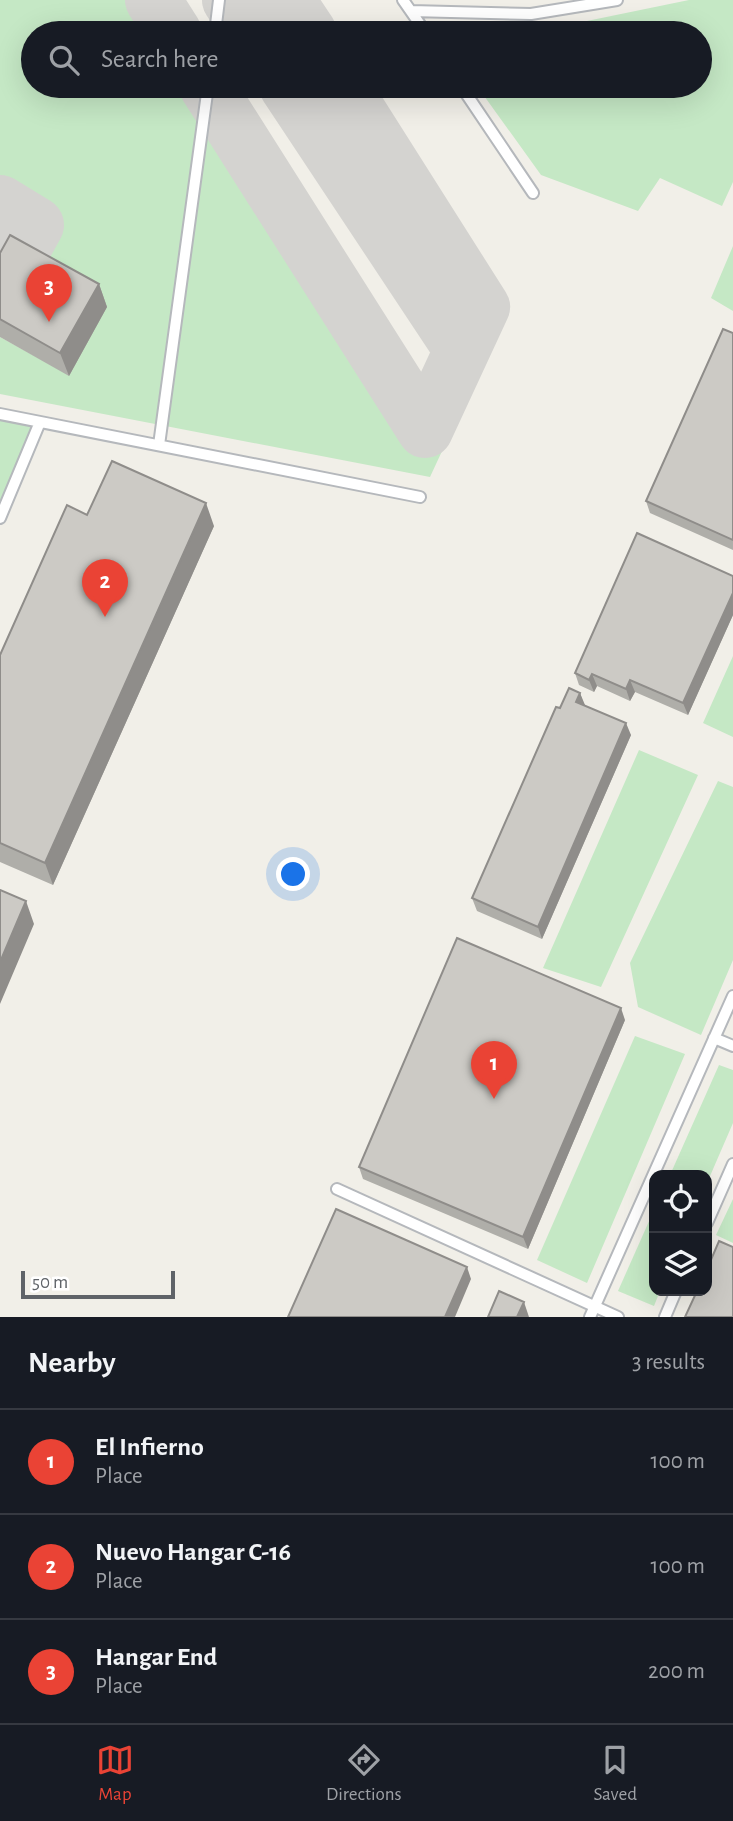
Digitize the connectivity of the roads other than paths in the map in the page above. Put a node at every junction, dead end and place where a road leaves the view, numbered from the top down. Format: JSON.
{"nodes":[{"id":1,"x":219,"y":0,"type":"edge"},
{"id":2,"x":403,"y":0,"type":"edge"},
{"id":3,"x":617,"y":0,"type":"edge"},
{"id":4,"x":593,"y":2,"type":"edge"},
{"id":5,"x":411,"y":11,"type":"junction"},
{"id":6,"x":216,"y":21,"type":"edge"},
{"id":7,"x":418,"y":21,"type":"edge"},
{"id":8,"x":206,"y":98,"type":"edge"},
{"id":9,"x":469,"y":98,"type":"edge"},
{"id":10,"x":533,"y":192,"type":"dead end"},
{"id":11,"x":0,"y":414,"type":"edge"},
{"id":12,"x":40,"y":422,"type":"junction"},
{"id":13,"x":159,"y":444,"type":"junction"},
{"id":14,"x":420,"y":497,"type":"dead end"},
{"id":15,"x":0,"y":518,"type":"edge"},
{"id":16,"x":733,"y":996,"type":"edge"},
{"id":17,"x":714,"y":1038,"type":"junction"},
{"id":18,"x":733,"y":1046,"type":"edge"},
{"id":19,"x":733,"y":1164,"type":"edge"},
{"id":20,"x":337,"y":1189,"type":"dead end"},
{"id":21,"x":712,"y":1212,"type":"edge"},
{"id":22,"x":675,"y":1296,"type":"edge"},
{"id":23,"x":592,"y":1312,"type":"edge"},
{"id":24,"x":618,"y":1317,"type":"edge"},
{"id":25,"x":665,"y":1317,"type":"edge"}],
"edges":[{"from":1,"to":6,"type":"lane"},
{"from":2,"to":5,"type":"lane"},
{"from":3,"to":4,"type":"lane"},
{"from":4,"to":5,"type":"lane"},
{"from":5,"to":7,"type":"lane"},
{"from":8,"to":13,"type":"lane"},
{"from":9,"to":10,"type":"lane"},
{"from":11,"to":12,"type":"lane"},
{"from":12,"to":13,"type":"lane"},
{"from":12,"to":15,"type":"lane"},
{"from":13,"to":14,"type":"lane"},
{"from":16,"to":17,"type":"lane"},
{"from":17,"to":18,"type":"lane"},
{"from":17,"to":23,"type":"lane"},
{"from":19,"to":21,"type":"lane"},
{"from":20,"to":23,"type":"lane"},
{"from":22,"to":25,"type":"lane"},
{"from":23,"to":24,"type":"lane"}]}
